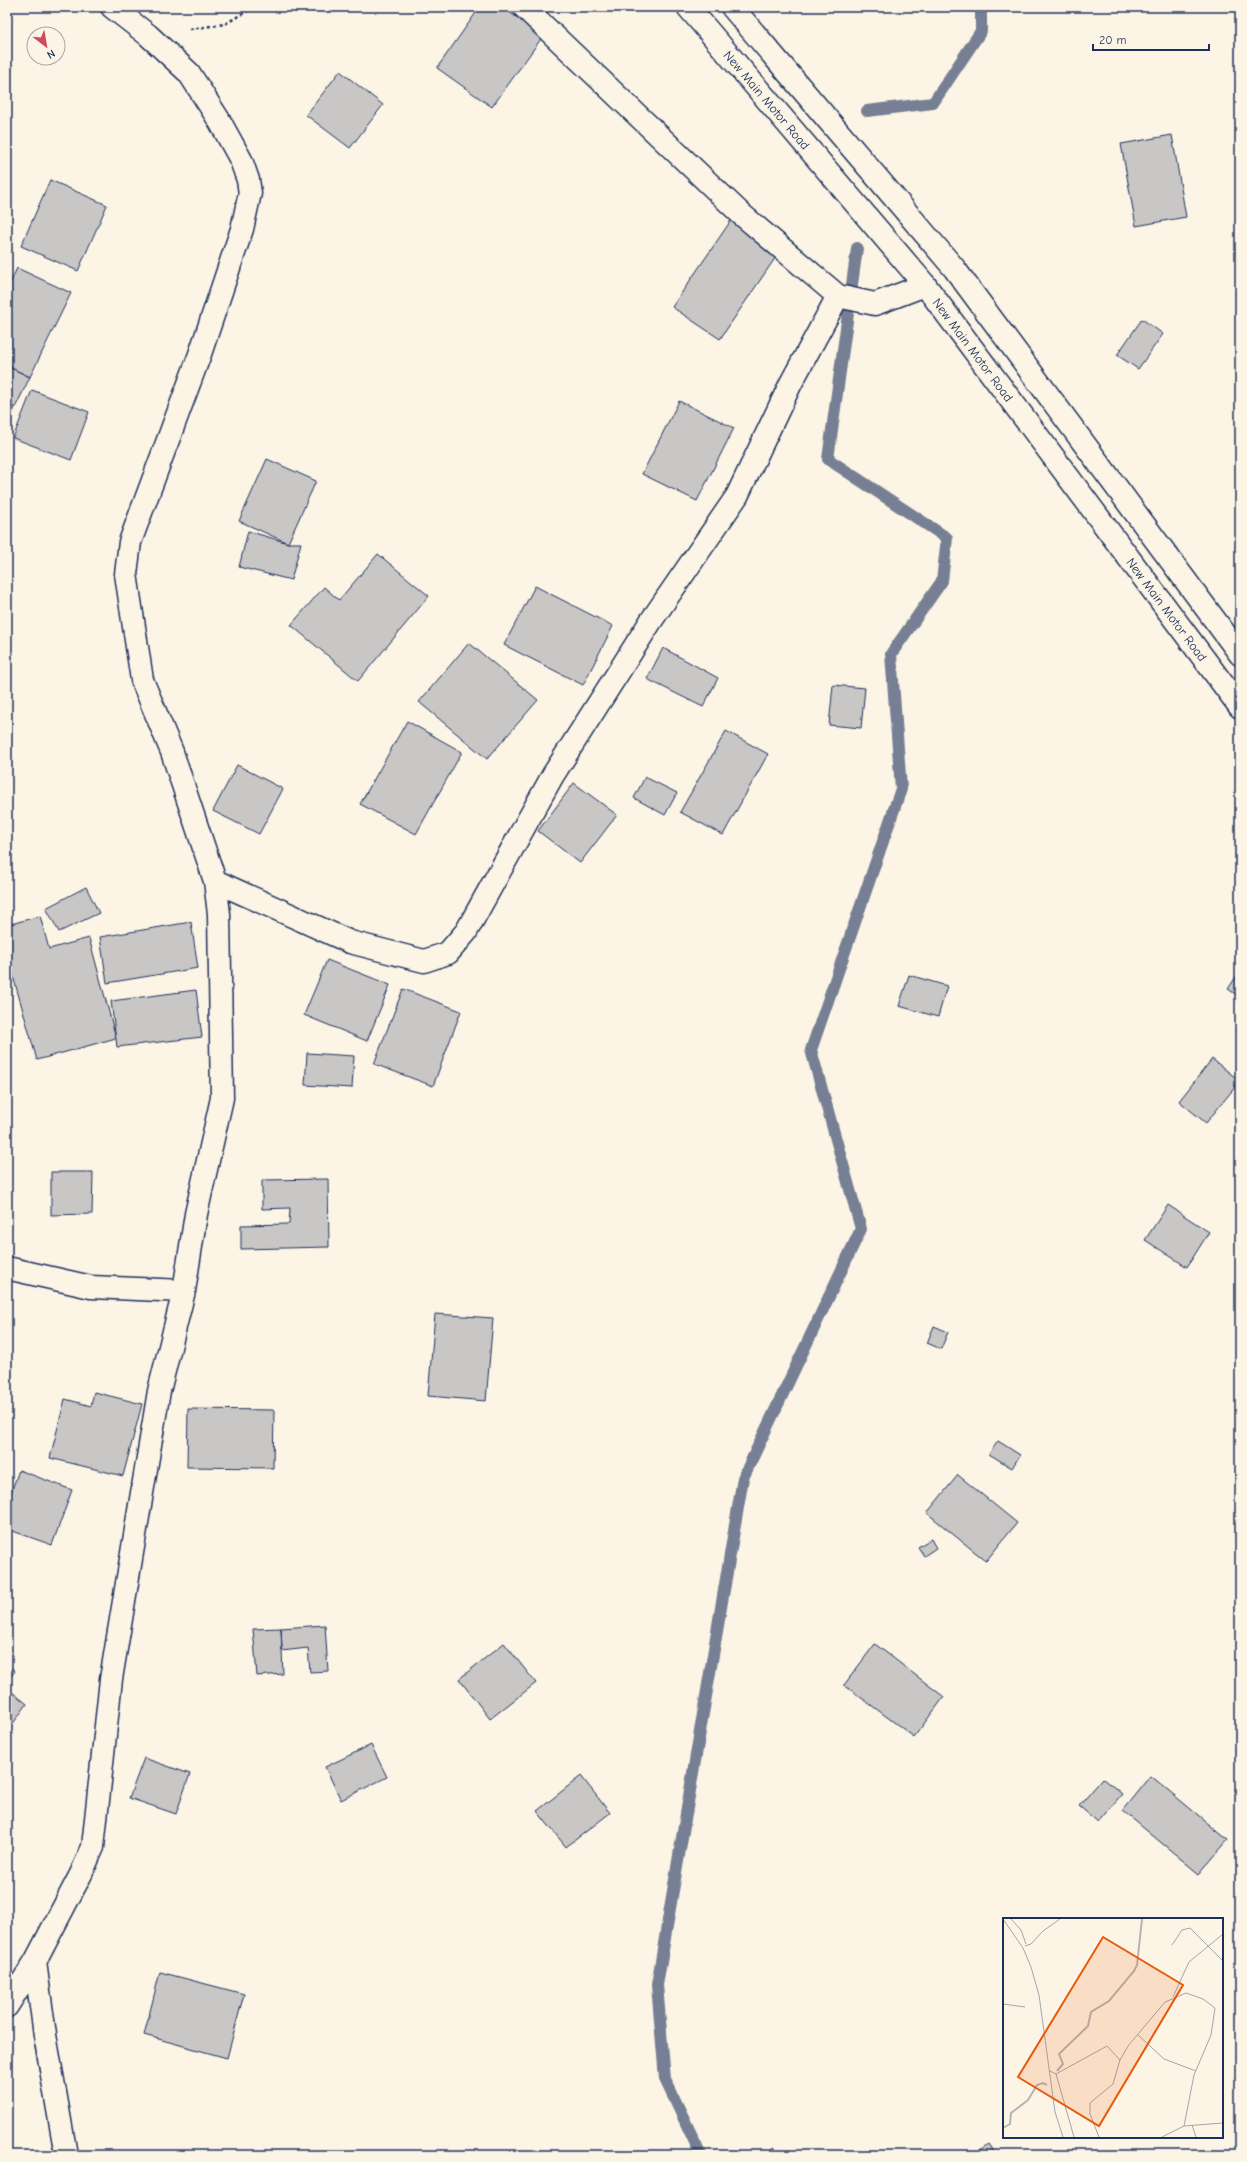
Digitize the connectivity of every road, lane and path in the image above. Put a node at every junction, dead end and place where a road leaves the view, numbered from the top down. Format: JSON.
{"nodes":[{"id":1,"x":112,"y":7,"type":"edge"},
{"id":2,"x":254,"y":7,"type":"edge"},
{"id":3,"x":524,"y":7,"type":"edge"},
{"id":4,"x":688,"y":7,"type":"edge"},
{"id":5,"x":732,"y":7,"type":"edge"},
{"id":6,"x":148,"y":35,"type":"junction"},
{"id":7,"x":925,"y":285,"type":"junction"},
{"id":8,"x":838,"y":296,"type":"junction"},
{"id":9,"x":1240,"y":654,"type":"edge"},
{"id":10,"x":1240,"y":707,"type":"edge"},
{"id":11,"x":215,"y":881,"type":"junction"},
{"id":12,"x":7,"y":1268,"type":"edge"},
{"id":13,"x":184,"y":1291,"type":"junction"},
{"id":14,"x":35,"y":1962,"type":"junction"},
{"id":15,"x":7,"y":2006,"type":"edge"},
{"id":16,"x":66,"y":2155,"type":"edge"}],
"edges":[{"from":1,"to":6,"type":"main road"},
{"from":2,"to":6,"type":"path"},
{"from":3,"to":8,"type":"main road"},
{"from":4,"to":7,"type":"main road","name":"New Main Motor Road"},
{"from":5,"to":9,"type":"main road"},
{"from":6,"to":11,"type":"main road"},
{"from":7,"to":8,"type":"main road"},
{"from":7,"to":10,"type":"main road","name":"New Main Motor Road"},
{"from":8,"to":11,"type":"main road"},
{"from":11,"to":13,"type":"main road"},
{"from":12,"to":13,"type":"main road"},
{"from":13,"to":14,"type":"main road"},
{"from":14,"to":15,"type":"main road"},
{"from":14,"to":16,"type":"main road"}]}
